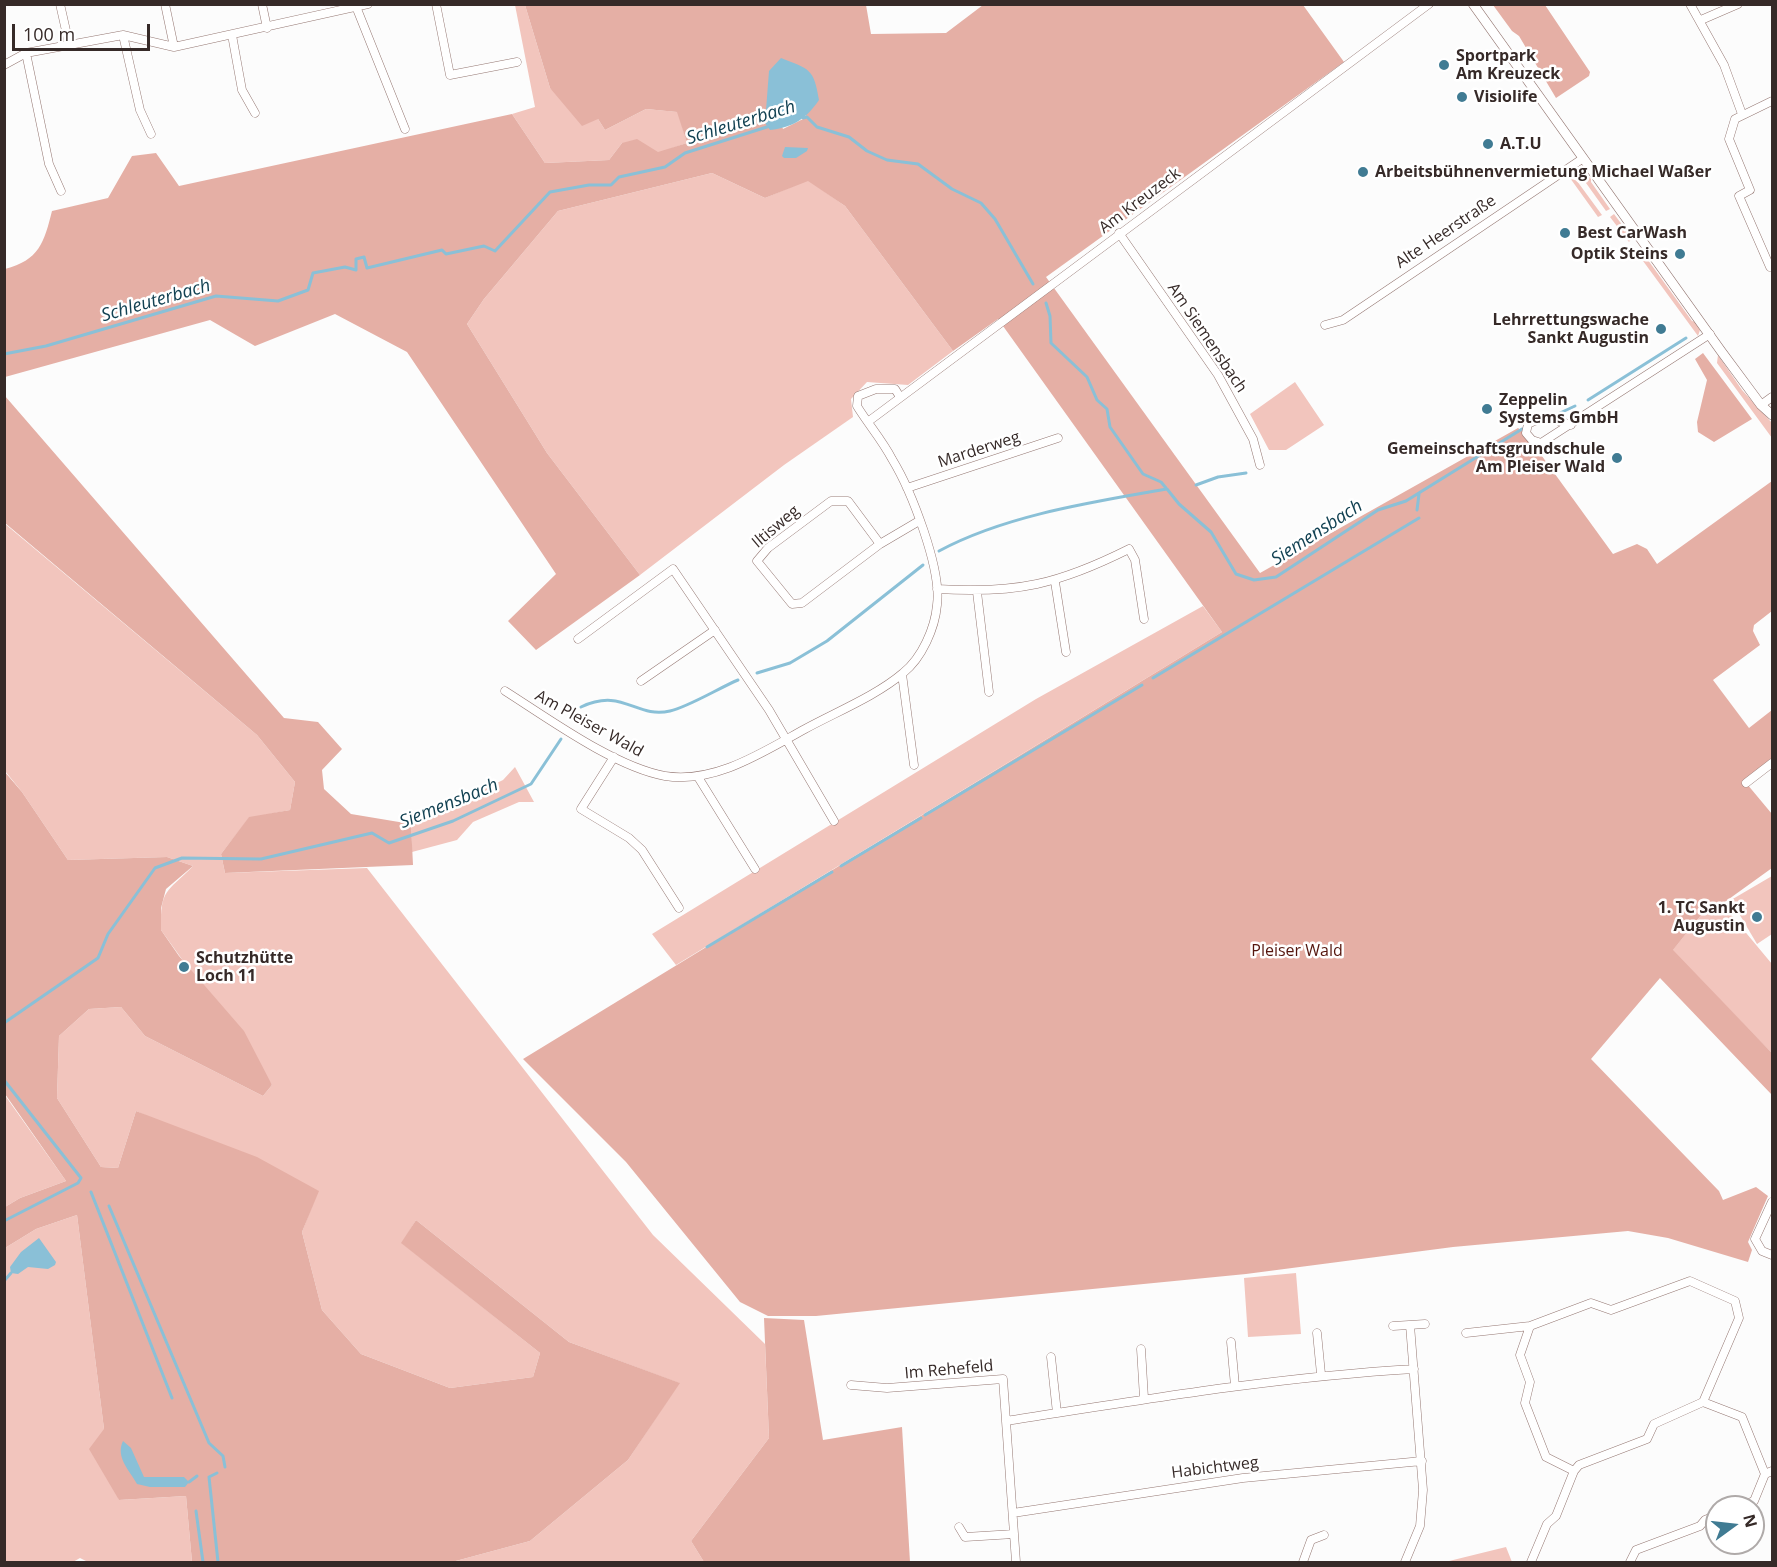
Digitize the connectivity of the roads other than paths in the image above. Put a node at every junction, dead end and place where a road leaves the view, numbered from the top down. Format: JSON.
{"nodes":[{"id":1,"x":60,"y":4,"type":"edge"},
{"id":2,"x":165,"y":4,"type":"edge"},
{"id":3,"x":262,"y":4,"type":"edge"},
{"id":4,"x":368,"y":4,"type":"edge"},
{"id":5,"x":436,"y":4,"type":"edge"},
{"id":6,"x":1429,"y":4,"type":"edge"},
{"id":7,"x":1473,"y":4,"type":"edge"},
{"id":8,"x":1690,"y":4,"type":"edge"},
{"id":9,"x":1738,"y":4,"type":"edge"},
{"id":10,"x":356,"y":6,"type":"edge"},
{"id":11,"x":1701,"y":20,"type":"junction"},
{"id":12,"x":267,"y":28,"type":"junction"},
{"id":13,"x":123,"y":35,"type":"junction"},
{"id":14,"x":232,"y":35,"type":"junction"},
{"id":15,"x":69,"y":44,"type":"junction"},
{"id":16,"x":174,"y":47,"type":"junction"},
{"id":17,"x":26,"y":53,"type":"junction"},
{"id":18,"x":518,"y":62,"type":"dead end"},
{"id":19,"x":4,"y":65,"type":"edge"},
{"id":20,"x":1773,"y":102,"type":"edge"},
{"id":21,"x":255,"y":113,"type":"dead end"},
{"id":22,"x":1742,"y":114,"type":"junction"},
{"id":23,"x":405,"y":129,"type":"dead end"},
{"id":24,"x":152,"y":134,"type":"dead end"},
{"id":25,"x":1582,"y":159,"type":"junction"},
{"id":26,"x":61,"y":191,"type":"dead end"},
{"id":27,"x":1119,"y":233,"type":"junction"},
{"id":28,"x":1773,"y":266,"type":"edge"},
{"id":29,"x":1325,"y":325,"type":"dead end"},
{"id":30,"x":1710,"y":334,"type":"junction"},
{"id":31,"x":900,"y":397,"type":"junction"},
{"id":32,"x":1773,"y":397,"type":"edge"},
{"id":33,"x":1761,"y":405,"type":"junction"},
{"id":34,"x":1773,"y":415,"type":"edge"},
{"id":35,"x":869,"y":421,"type":"junction"},
{"id":36,"x":1571,"y":425,"type":"junction"},
{"id":37,"x":1058,"y":438,"type":"dead end"},
{"id":38,"x":1260,"y":465,"type":"dead end"},
{"id":39,"x":907,"y":488,"type":"junction"},
{"id":40,"x":919,"y":521,"type":"junction"},
{"id":41,"x":880,"y":544,"type":"junction"},
{"id":42,"x":1055,"y":582,"type":"junction"},
{"id":43,"x":937,"y":589,"type":"junction"},
{"id":44,"x":977,"y":592,"type":"junction"},
{"id":45,"x":1144,"y":619,"type":"dead end"},
{"id":46,"x":715,"y":630,"type":"junction"},
{"id":47,"x":578,"y":639,"type":"dead end"},
{"id":48,"x":1066,"y":652,"type":"dead end"},
{"id":49,"x":902,"y":674,"type":"junction"},
{"id":50,"x":641,"y":681,"type":"dead end"},
{"id":51,"x":505,"y":691,"type":"dead end"},
{"id":52,"x":989,"y":692,"type":"dead end"},
{"id":53,"x":785,"y":740,"type":"junction"},
{"id":54,"x":614,"y":757,"type":"junction"},
{"id":55,"x":1773,"y":763,"type":"edge"},
{"id":56,"x":914,"y":765,"type":"dead end"},
{"id":57,"x":698,"y":777,"type":"junction"},
{"id":58,"x":1746,"y":783,"type":"dead end"},
{"id":59,"x":834,"y":821,"type":"dead end"},
{"id":60,"x":755,"y":868,"type":"dead end"},
{"id":61,"x":679,"y":908,"type":"dead end"},
{"id":62,"x":1773,"y":1202,"type":"edge"},
{"id":63,"x":1773,"y":1255,"type":"edge"},
{"id":64,"x":1425,"y":1324,"type":"dead end"},
{"id":65,"x":1410,"y":1325,"type":"junction"},
{"id":66,"x":1393,"y":1326,"type":"dead end"},
{"id":67,"x":1530,"y":1326,"type":"junction"},
{"id":68,"x":1317,"y":1333,"type":"dead end"},
{"id":69,"x":1466,"y":1333,"type":"dead end"},
{"id":70,"x":1230,"y":1342,"type":"dead end"},
{"id":71,"x":1141,"y":1349,"type":"dead end"},
{"id":72,"x":1051,"y":1357,"type":"dead end"},
{"id":73,"x":1414,"y":1369,"type":"junction"},
{"id":74,"x":1321,"y":1374,"type":"junction"},
{"id":75,"x":851,"y":1385,"type":"dead end"},
{"id":76,"x":1235,"y":1386,"type":"junction"},
{"id":77,"x":1144,"y":1398,"type":"junction"},
{"id":78,"x":1703,"y":1402,"type":"junction"},
{"id":79,"x":1057,"y":1413,"type":"junction"},
{"id":80,"x":1006,"y":1421,"type":"junction"},
{"id":81,"x":1422,"y":1461,"type":"junction"},
{"id":82,"x":1574,"y":1471,"type":"junction"},
{"id":83,"x":1769,"y":1473,"type":"edge"},
{"id":84,"x":1757,"y":1495,"type":"edge"},
{"id":85,"x":1013,"y":1513,"type":"junction"},
{"id":86,"x":1705,"y":1520,"type":"edge"},
{"id":87,"x":958,"y":1527,"type":"dead end"},
{"id":88,"x":1014,"y":1534,"type":"junction"},
{"id":89,"x":1324,"y":1535,"type":"dead end"},
{"id":90,"x":1016,"y":1563,"type":"edge"},
{"id":91,"x":1303,"y":1563,"type":"edge"},
{"id":92,"x":1405,"y":1563,"type":"edge"},
{"id":93,"x":1531,"y":1563,"type":"edge"},
{"id":94,"x":1630,"y":1563,"type":"edge"}],
"edges":[{"from":1,"to":15,"type":"street"},
{"from":2,"to":16,"type":"street"},
{"from":3,"to":12,"type":"street"},
{"from":4,"to":10,"type":"street"},
{"from":5,"to":18,"type":"street"},
{"from":6,"to":27,"type":"street","name":"Am Kreuzeck"},
{"from":7,"to":25,"type":"street"},
{"from":8,"to":11,"type":"street"},
{"from":9,"to":11,"type":"street"},
{"from":10,"to":12,"type":"street"},
{"from":10,"to":23,"type":"street"},
{"from":11,"to":22,"type":"street"},
{"from":12,"to":14,"type":"street"},
{"from":13,"to":15,"type":"street"},
{"from":13,"to":16,"type":"street"},
{"from":13,"to":24,"type":"street"},
{"from":14,"to":16,"type":"street"},
{"from":14,"to":21,"type":"street"},
{"from":15,"to":17,"type":"street"},
{"from":17,"to":19,"type":"street"},
{"from":17,"to":26,"type":"street"},
{"from":20,"to":22,"type":"street"},
{"from":22,"to":28,"type":"street"},
{"from":25,"to":29,"type":"street","name":"Alte Heerstraße"},
{"from":25,"to":30,"type":"street"},
{"from":27,"to":31,"type":"street","name":"Am Kreuzeck"},
{"from":27,"to":38,"type":"street","name":"Am Siemensbach"},
{"from":30,"to":33,"type":"street"},
{"from":30,"to":36,"type":"street"},
{"from":31,"to":35,"type":"street","name":"Am Kreuzeck"},
{"from":31,"to":35,"type":"street","name":"Am Pleiser Wald"},
{"from":32,"to":33,"type":"street"},
{"from":33,"to":34,"type":"street"},
{"from":35,"to":39,"type":"street","name":"Am Pleiser Wald"},
{"from":36,"to":36,"type":"street"},
{"from":37,"to":39,"type":"street","name":"Marderweg"},
{"from":39,"to":40,"type":"street","name":"Am Pleiser Wald"},
{"from":40,"to":41,"type":"street","name":"Iltisweg"},
{"from":40,"to":43,"type":"street","name":"Am Pleiser Wald"},
{"from":41,"to":41,"type":"street","name":"Iltisweg"},
{"from":42,"to":44,"type":"street"},
{"from":42,"to":45,"type":"street"},
{"from":42,"to":48,"type":"street"},
{"from":43,"to":44,"type":"street"},
{"from":43,"to":49,"type":"street","name":"Am Pleiser Wald"},
{"from":44,"to":52,"type":"street"},
{"from":46,"to":47,"type":"street"},
{"from":46,"to":50,"type":"street"},
{"from":46,"to":53,"type":"street"},
{"from":49,"to":53,"type":"street","name":"Am Pleiser Wald"},
{"from":49,"to":56,"type":"street"},
{"from":51,"to":54,"type":"street","name":"Am Pleiser Wald"},
{"from":53,"to":57,"type":"street","name":"Am Pleiser Wald"},
{"from":53,"to":59,"type":"street"},
{"from":54,"to":57,"type":"street","name":"Am Pleiser Wald"},
{"from":54,"to":61,"type":"street"},
{"from":55,"to":58,"type":"street"},
{"from":57,"to":60,"type":"street"},
{"from":62,"to":63,"type":"street"},
{"from":64,"to":65,"type":"street"},
{"from":65,"to":66,"type":"street"},
{"from":65,"to":73,"type":"street"},
{"from":67,"to":69,"type":"street"},
{"from":67,"to":78,"type":"street"},
{"from":67,"to":82,"type":"street"},
{"from":68,"to":74,"type":"street"},
{"from":70,"to":76,"type":"street"},
{"from":71,"to":77,"type":"street"},
{"from":72,"to":79,"type":"street"},
{"from":73,"to":74,"type":"street"},
{"from":73,"to":81,"type":"street"},
{"from":74,"to":76,"type":"street"},
{"from":75,"to":80,"type":"street","name":"Im Rehefeld"},
{"from":76,"to":77,"type":"street"},
{"from":77,"to":79,"type":"street"},
{"from":78,"to":82,"type":"street"},
{"from":78,"to":83,"type":"street"},
{"from":79,"to":80,"type":"street"},
{"from":80,"to":85,"type":"street","name":"Im Rehefeld"},
{"from":81,"to":85,"type":"street","name":"Habichtweg"},
{"from":81,"to":92,"type":"street"},
{"from":82,"to":93,"type":"street"},
{"from":83,"to":84,"type":"street"},
{"from":85,"to":88,"type":"street","name":"Im Rehefeld"},
{"from":86,"to":94,"type":"street"},
{"from":87,"to":88,"type":"street"},
{"from":88,"to":90,"type":"street","name":"Im Rehefeld"},
{"from":89,"to":91,"type":"street"}]}
